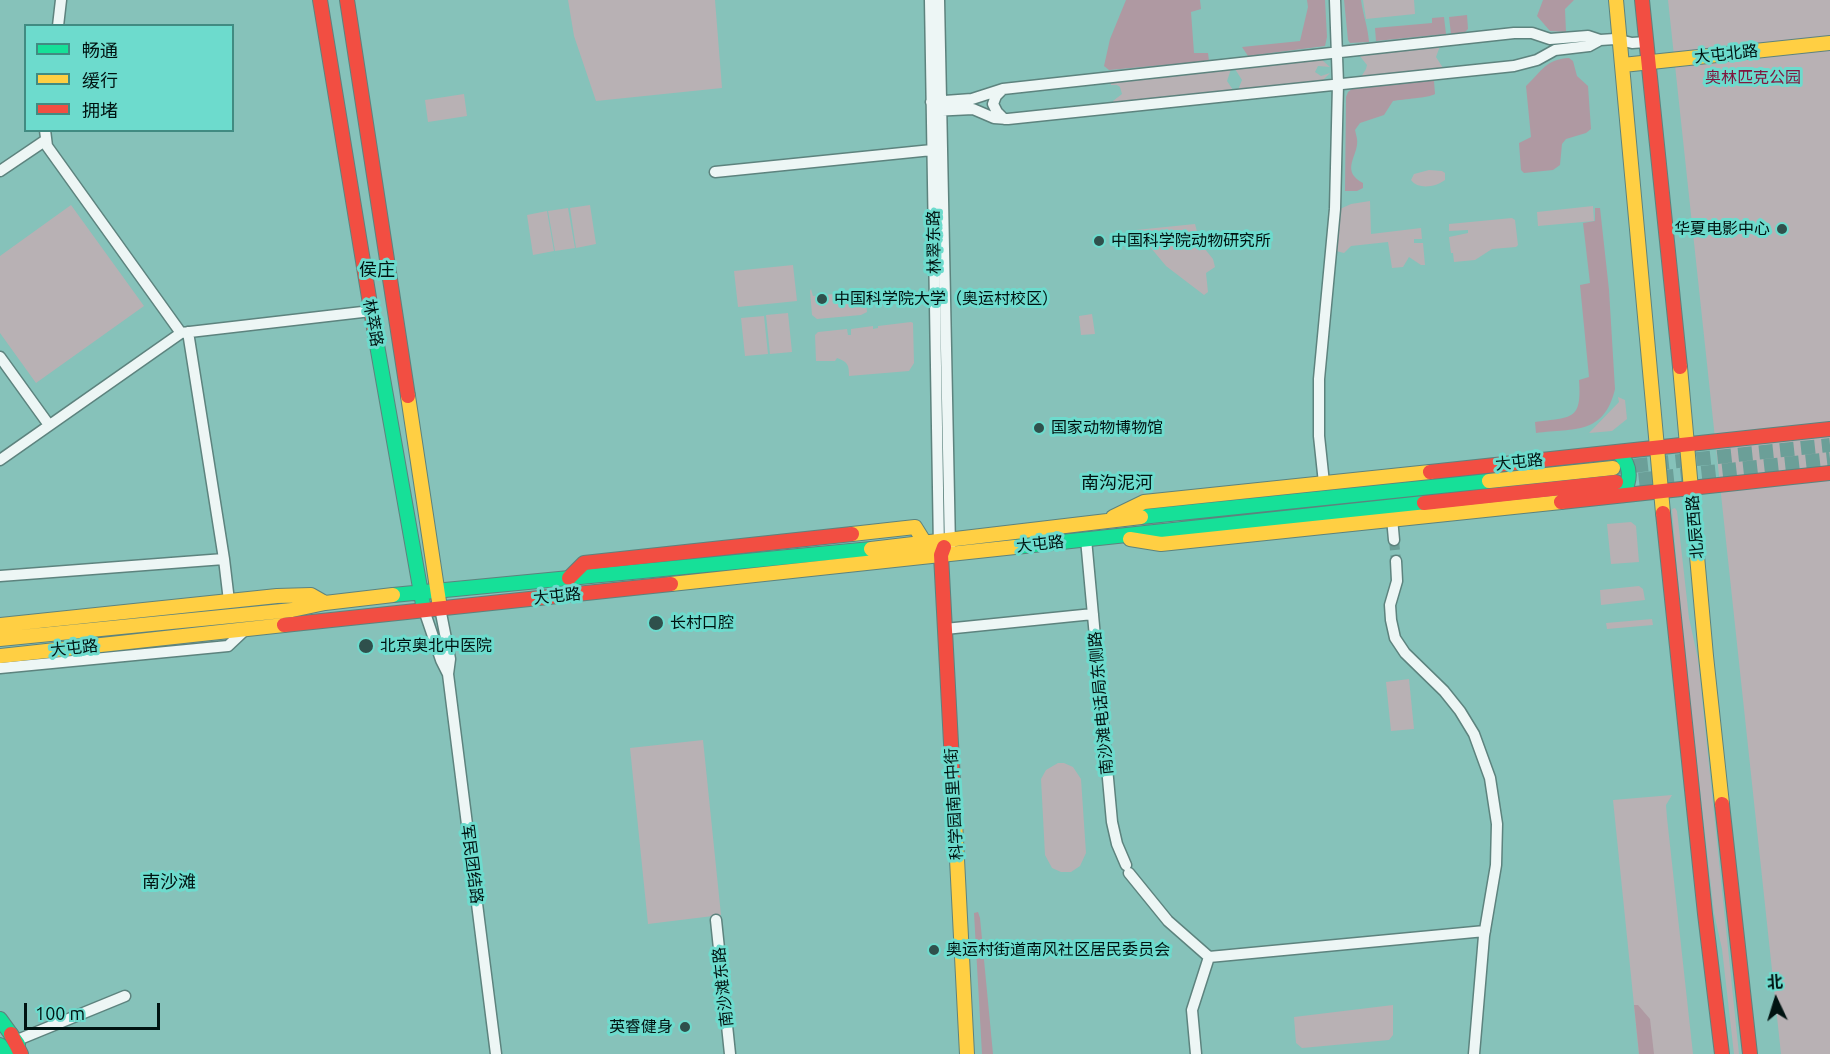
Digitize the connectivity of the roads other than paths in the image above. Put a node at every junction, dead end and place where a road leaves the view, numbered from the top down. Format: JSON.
{"nodes":[{"id":1,"x":61,"y":0,"type":"edge"},
{"id":2,"x":320,"y":0,"type":"edge"},
{"id":3,"x":347,"y":0,"type":"edge"},
{"id":4,"x":930,"y":0,"type":"edge"},
{"id":5,"x":939,"y":0,"type":"edge"},
{"id":6,"x":1335,"y":0,"type":"edge"},
{"id":7,"x":1616,"y":0,"type":"edge"},
{"id":8,"x":1642,"y":0,"type":"edge"},
{"id":9,"x":58,"y":24,"type":"edge"},
{"id":10,"x":1540,"y":35,"type":"junction"},
{"id":11,"x":1600,"y":40,"type":"junction"},
{"id":12,"x":1620,"y":41,"type":"junction"},
{"id":13,"x":1646,"y":42,"type":"junction"},
{"id":14,"x":1830,"y":43,"type":"edge"},
{"id":15,"x":1338,"y":53,"type":"junction"},
{"id":16,"x":1541,"y":58,"type":"junction"},
{"id":17,"x":1648,"y":62,"type":"junction"},
{"id":18,"x":1623,"y":65,"type":"junction"},
{"id":19,"x":1338,"y":84,"type":"junction"},
{"id":20,"x":1003,"y":89,"type":"junction"},
{"id":21,"x":936,"y":106,"type":"junction"},
{"id":22,"x":1004,"y":119,"type":"junction"},
{"id":23,"x":45,"y":135,"type":"edge"},
{"id":24,"x":932,"y":150,"type":"junction"},
{"id":25,"x":0,"y":171,"type":"edge"},
{"id":26,"x":715,"y":172,"type":"dead end"},
{"id":27,"x":371,"y":311,"type":"junction"},
{"id":28,"x":185,"y":333,"type":"junction"},
{"id":29,"x":0,"y":357,"type":"edge"},
{"id":30,"x":49,"y":425,"type":"junction"},
{"id":31,"x":1830,"y":429,"type":"edge"},
{"id":32,"x":1688,"y":444,"type":"junction"},
{"id":33,"x":1657,"y":448,"type":"junction"},
{"id":34,"x":1618,"y":452,"type":"junction"},
{"id":35,"x":0,"y":460,"type":"edge"},
{"id":36,"x":1830,"y":472,"type":"edge"},
{"id":37,"x":1617,"y":482,"type":"junction"},
{"id":38,"x":1324,"y":483,"type":"junction"},
{"id":39,"x":1691,"y":487,"type":"junction"},
{"id":40,"x":1661,"y":490,"type":"junction"},
{"id":41,"x":1392,"y":518,"type":"junction"},
{"id":42,"x":1106,"y":521,"type":"junction"},
{"id":43,"x":1113,"y":536,"type":"junction"},
{"id":44,"x":1086,"y":539,"type":"junction"},
{"id":45,"x":1394,"y":540,"type":"tunnel mouth"},
{"id":46,"x":941,"y":548,"type":"junction"},
{"id":47,"x":224,"y":559,"type":"junction"},
{"id":48,"x":432,"y":560,"type":"junction"},
{"id":49,"x":1396,"y":561,"type":"tunnel mouth"},
{"id":50,"x":415,"y":562,"type":"junction"},
{"id":51,"x":0,"y":576,"type":"edge"},
{"id":52,"x":436,"y":590,"type":"junction"},
{"id":53,"x":420,"y":592,"type":"junction"},
{"id":54,"x":229,"y":601,"type":"junction"},
{"id":55,"x":325,"y":603,"type":"junction"},
{"id":56,"x":440,"y":608,"type":"junction"},
{"id":57,"x":424,"y":610,"type":"junction"},
{"id":58,"x":1093,"y":614,"type":"junction"},
{"id":59,"x":85,"y":616,"type":"junction"},
{"id":60,"x":0,"y":625,"type":"edge"},
{"id":61,"x":246,"y":629,"type":"junction"},
{"id":62,"x":947,"y":629,"type":"junction"},
{"id":63,"x":87,"y":631,"type":"junction"},
{"id":64,"x":0,"y":639,"type":"edge"},
{"id":65,"x":0,"y":656,"type":"edge"},
{"id":66,"x":0,"y":668,"type":"edge"},
{"id":67,"x":448,"y":674,"type":"junction"},
{"id":68,"x":716,"y":920,"type":"dead end"},
{"id":69,"x":1485,"y":931,"type":"junction"},
{"id":70,"x":1209,"y":957,"type":"junction"},
{"id":71,"x":125,"y":996,"type":"dead end"},
{"id":72,"x":0,"y":1019,"type":"edge"},
{"id":73,"x":13,"y":1037,"type":"junction"},
{"id":74,"x":0,"y":1045,"type":"edge"},
{"id":75,"x":6,"y":1054,"type":"edge"},
{"id":76,"x":23,"y":1054,"type":"edge"},
{"id":77,"x":496,"y":1054,"type":"edge"},
{"id":78,"x":730,"y":1054,"type":"edge"},
{"id":79,"x":962,"y":1054,"type":"edge"},
{"id":80,"x":969,"y":1054,"type":"edge"},
{"id":81,"x":1196,"y":1054,"type":"edge"},
{"id":82,"x":1474,"y":1054,"type":"edge"},
{"id":83,"x":1722,"y":1054,"type":"edge"},
{"id":84,"x":1750,"y":1054,"type":"edge"}],
"edges":[{"from":1,"to":9,"type":"street"},
{"from":2,"to":27,"type":"main road","name":"林萃路"},
{"from":3,"to":48,"type":"main road","name":"林萃路"},
{"from":4,"to":21,"type":"street","name":"林翠东路"},
{"from":5,"to":21,"type":"street","name":"林翠东路"},
{"from":6,"to":15,"type":"street"},
{"from":7,"to":12,"type":"main road","name":"北辰西路"},
{"from":8,"to":13,"type":"main road","name":"北辰西路"},
{"from":10,"to":11,"type":"street"},
{"from":10,"to":15,"type":"street"},
{"from":10,"to":16,"type":"street"},
{"from":11,"to":12,"type":"street"},
{"from":11,"to":16,"type":"street"},
{"from":12,"to":13,"type":"street"},
{"from":12,"to":18,"type":"main road","name":"北辰西路"},
{"from":13,"to":17,"type":"main road","name":"北辰西路"},
{"from":14,"to":17,"type":"main road","name":"大屯北路"},
{"from":15,"to":19,"type":"street"},
{"from":15,"to":20,"type":"street"},
{"from":16,"to":19,"type":"street"},
{"from":17,"to":18,"type":"main road","name":"大屯北路"},
{"from":17,"to":32,"type":"main road","name":"北辰西路"},
{"from":18,"to":33,"type":"main road","name":"北辰西路"},
{"from":19,"to":22,"type":"street"},
{"from":19,"to":38,"type":"street"},
{"from":20,"to":21,"type":"street"},
{"from":20,"to":22,"type":"street"},
{"from":21,"to":22,"type":"street"},
{"from":21,"to":24,"type":"street","name":"林翠东路"},
{"from":21,"to":46,"type":"street","name":"林翠东路"},
{"from":23,"to":25,"type":"street"},
{"from":23,"to":28,"type":"street"},
{"from":24,"to":26,"type":"street"},
{"from":24,"to":46,"type":"street","name":"林翠东路"},
{"from":27,"to":28,"type":"street"},
{"from":27,"to":50,"type":"main road","name":"林萃路"},
{"from":28,"to":30,"type":"street"},
{"from":28,"to":47,"type":"street"},
{"from":29,"to":30,"type":"street"},
{"from":30,"to":35,"type":"street"},
{"from":31,"to":32,"type":"main road","name":"大屯路"},
{"from":32,"to":33,"type":"main road","name":"大屯路"},
{"from":32,"to":39,"type":"main road","name":"北辰西路"},
{"from":33,"to":34,"type":"main road","name":"大屯路"},
{"from":33,"to":40,"type":"main road","name":"北辰西路"},
{"from":34,"to":37,"type":"main road"},
{"from":34,"to":38,"type":"main road","name":"大屯路"},
{"from":36,"to":39,"type":"main road","name":"大屯路"},
{"from":37,"to":40,"type":"main road","name":"大屯路"},
{"from":37,"to":41,"type":"main road","name":"大屯路"},
{"from":37,"to":42,"type":"main road","name":"大屯路"},
{"from":37,"to":43,"type":"main road","name":"大屯路"},
{"from":38,"to":42,"type":"main road","name":"大屯路"},
{"from":39,"to":40,"type":"main road","name":"大屯路"},
{"from":39,"to":84,"type":"main road","name":"北辰西路"},
{"from":40,"to":83,"type":"main road","name":"北辰西路"},
{"from":41,"to":43,"type":"main road","name":"大屯路"},
{"from":41,"to":45,"type":"street"},
{"from":42,"to":46,"type":"main road","name":"大屯路"},
{"from":43,"to":44,"type":"main road","name":"大屯路"},
{"from":44,"to":46,"type":"main road","name":"大屯路"},
{"from":44,"to":58,"type":"street","name":"南沙滩电话局东侧路"},
{"from":46,"to":52,"type":"main road","name":"大屯路"},
{"from":46,"to":56,"type":"main road","name":"大屯路"},
{"from":46,"to":62,"type":"main road","name":"科学园南里中街"},
{"from":46,"to":79,"type":"street"},
{"from":47,"to":51,"type":"street"},
{"from":47,"to":54,"type":"street"},
{"from":48,"to":50,"type":"main road"},
{"from":48,"to":52,"type":"main road","name":"林萃路"},
{"from":49,"to":69,"type":"street"},
{"from":50,"to":53,"type":"main road","name":"林萃路"},
{"from":52,"to":53,"type":"main road","name":"大屯路"},
{"from":52,"to":56,"type":"main road","name":"林萃路"},
{"from":53,"to":55,"type":"main road","name":"大屯路"},
{"from":53,"to":57,"type":"main road","name":"林萃路"},
{"from":54,"to":55,"type":"main road"},
{"from":54,"to":59,"type":"main road"},
{"from":55,"to":63,"type":"main road","name":"大屯路"},
{"from":56,"to":57,"type":"main road","name":"大屯路"},
{"from":56,"to":67,"type":"street","name":"军民团结路"},
{"from":57,"to":61,"type":"main road","name":"大屯路"},
{"from":57,"to":67,"type":"street","name":"军民团结路"},
{"from":58,"to":62,"type":"street"},
{"from":58,"to":70,"type":"street","name":"南沙滩电话局东侧路"},
{"from":59,"to":60,"type":"main road"},
{"from":59,"to":63,"type":"main road"},
{"from":61,"to":65,"type":"main road","name":"大屯路"},
{"from":61,"to":66,"type":"street"},
{"from":62,"to":80,"type":"main road","name":"科学园南里中街"},
{"from":63,"to":64,"type":"main road","name":"大屯路"},
{"from":67,"to":77,"type":"street","name":"军民团结路"},
{"from":68,"to":78,"type":"street","name":"南沙滩东路"},
{"from":69,"to":70,"type":"street"},
{"from":69,"to":82,"type":"street"},
{"from":70,"to":81,"type":"street"},
{"from":71,"to":73,"type":"street"},
{"from":72,"to":73,"type":"main road"},
{"from":73,"to":76,"type":"main road"},
{"from":74,"to":75,"type":"main road"}]}
